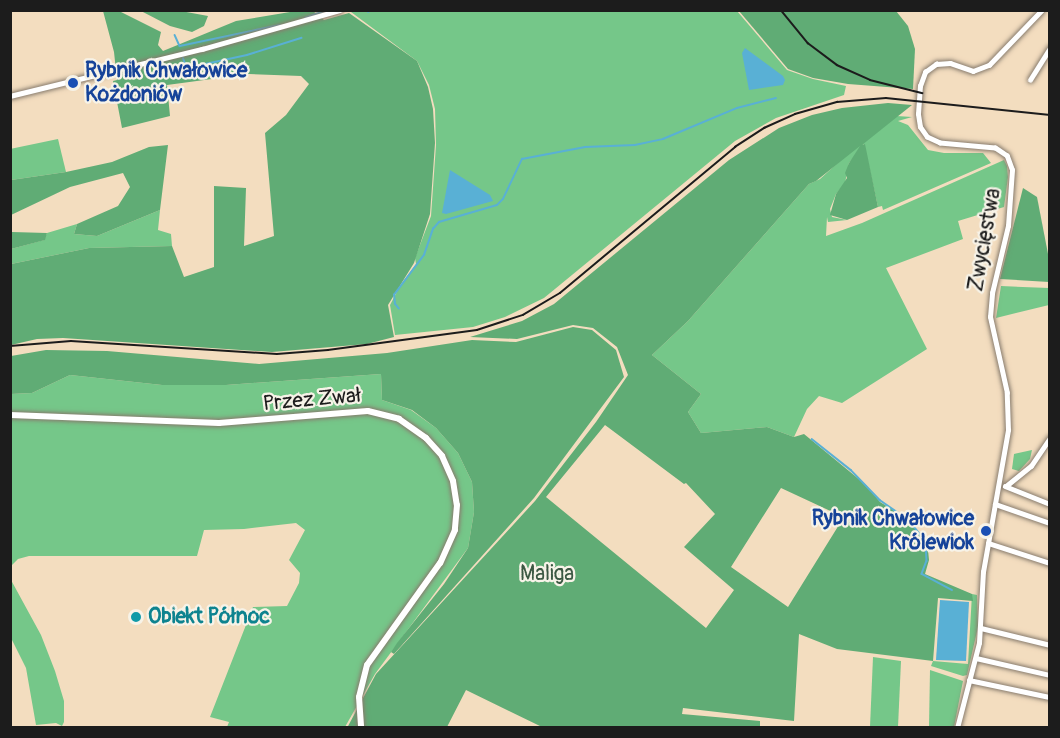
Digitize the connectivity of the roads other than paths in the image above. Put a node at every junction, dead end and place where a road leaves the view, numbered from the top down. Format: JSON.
{"nodes":[{"id":1,"x":340,"y":10,"type":"edge"},
{"id":2,"x":1042,"y":10,"type":"edge"},
{"id":3,"x":1050,"y":48,"type":"edge"},
{"id":4,"x":1030,"y":80,"type":"dead end"},
{"id":5,"x":10,"y":96,"type":"edge"},
{"id":6,"x":10,"y":415,"type":"edge"},
{"id":7,"x":1050,"y":438,"type":"edge"},
{"id":8,"x":999,"y":484,"type":"junction"},
{"id":9,"x":1006,"y":486,"type":"junction"},
{"id":10,"x":995,"y":504,"type":"junction"},
{"id":11,"x":1050,"y":504,"type":"edge"},
{"id":12,"x":1050,"y":523,"type":"edge"},
{"id":13,"x":988,"y":543,"type":"junction"},
{"id":14,"x":1050,"y":563,"type":"edge"},
{"id":15,"x":981,"y":628,"type":"junction"},
{"id":16,"x":1050,"y":645,"type":"edge"},
{"id":17,"x":976,"y":658,"type":"junction"},
{"id":18,"x":1050,"y":675,"type":"edge"},
{"id":19,"x":969,"y":680,"type":"junction"},
{"id":20,"x":1050,"y":697,"type":"edge"},
{"id":21,"x":361,"y":728,"type":"edge"},
{"id":22,"x":957,"y":728,"type":"edge"}],
"edges":[{"from":1,"to":5,"type":"street"},
{"from":2,"to":8,"type":"street","name":"Zwycięstwa"},
{"from":3,"to":4,"type":"street"},
{"from":6,"to":21,"type":"street","name":"Przez Zwał"},
{"from":7,"to":9,"type":"street"},
{"from":8,"to":9,"type":"street"},
{"from":8,"to":10,"type":"street","name":"Zwycięstwa"},
{"from":9,"to":11,"type":"street"},
{"from":10,"to":12,"type":"street"},
{"from":10,"to":13,"type":"street","name":"Zwycięstwa"},
{"from":13,"to":14,"type":"street"},
{"from":13,"to":15,"type":"street","name":"Zwycięstwa"},
{"from":15,"to":16,"type":"street"},
{"from":15,"to":17,"type":"street","name":"Zwycięstwa"},
{"from":17,"to":18,"type":"street"},
{"from":17,"to":19,"type":"street","name":"Zwycięstwa"},
{"from":19,"to":20,"type":"street"},
{"from":19,"to":22,"type":"street","name":"Zwycięstwa"}]}
